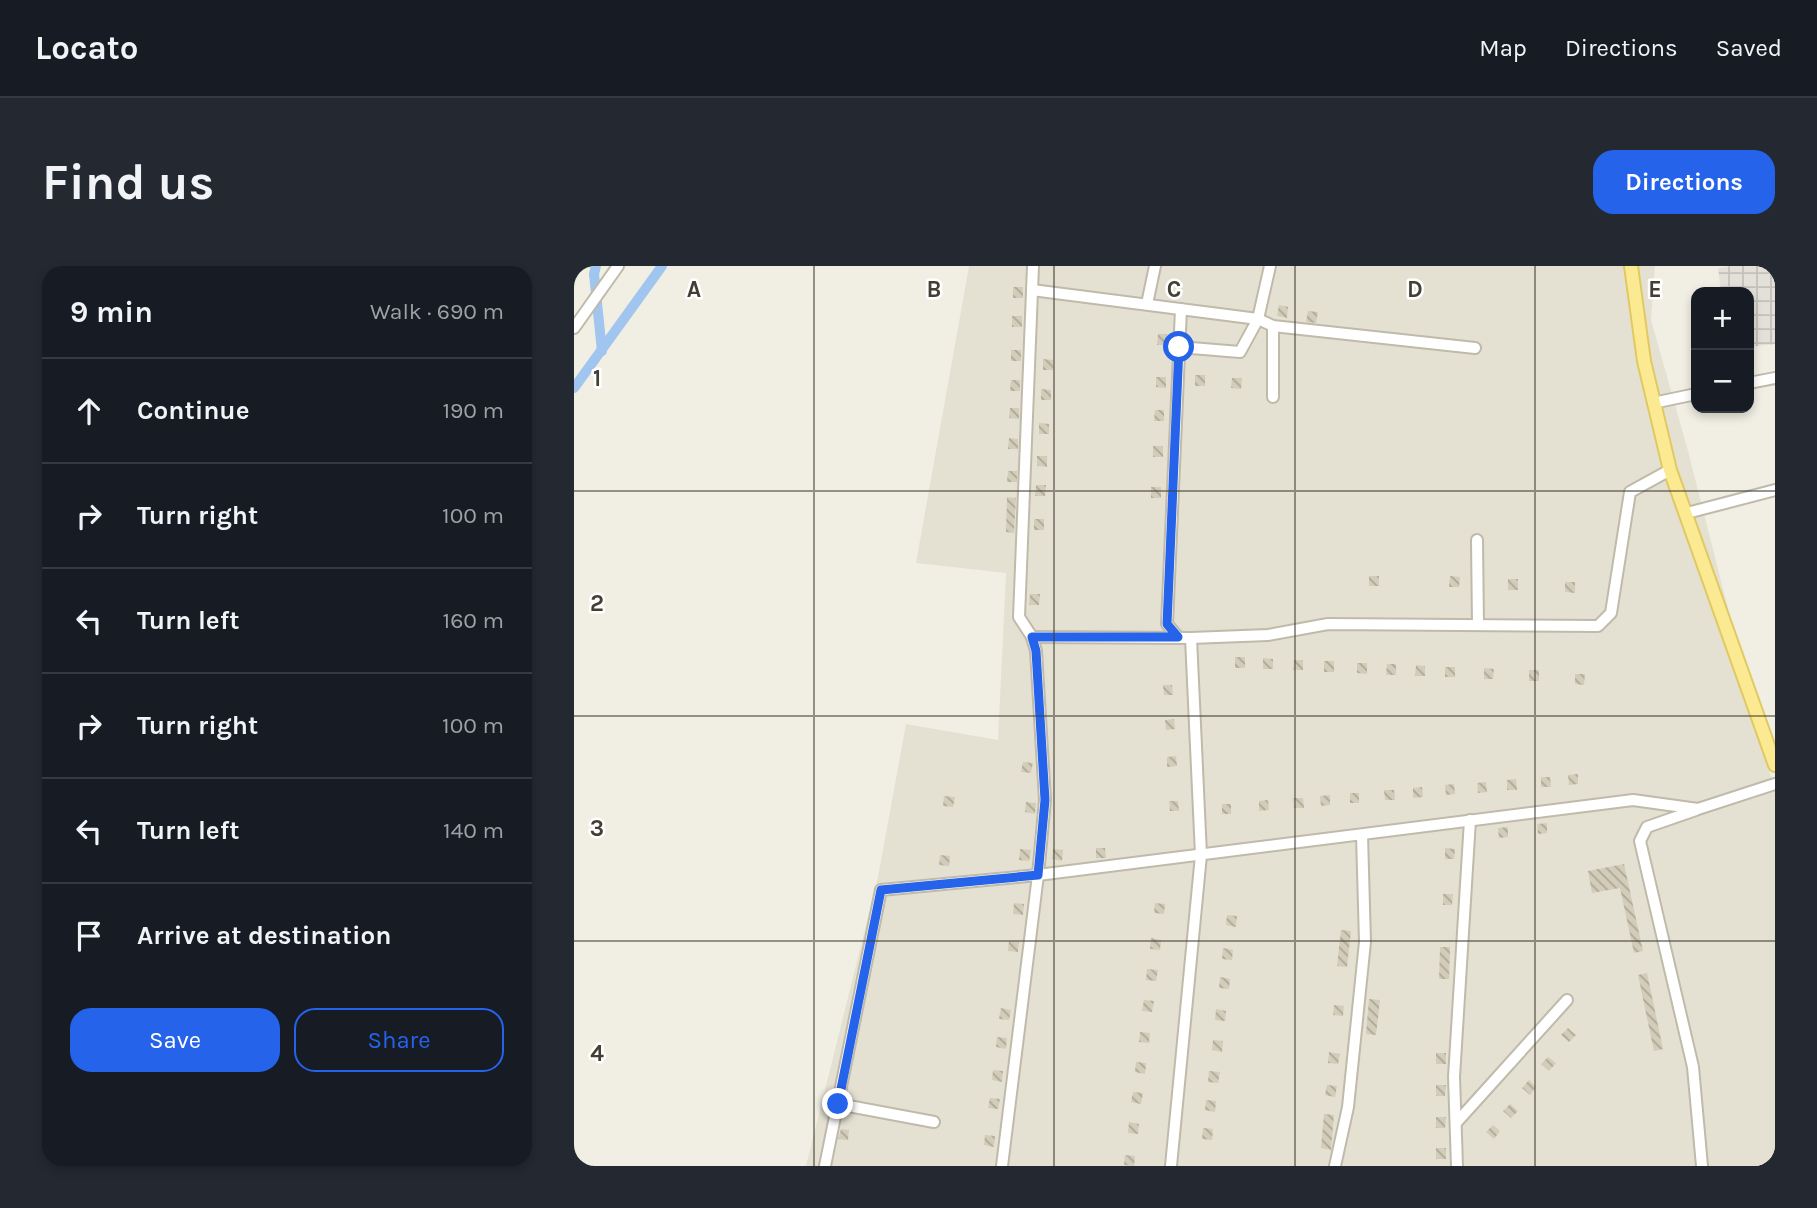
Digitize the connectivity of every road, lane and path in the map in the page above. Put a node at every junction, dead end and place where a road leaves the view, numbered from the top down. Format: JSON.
{"nodes":[{"id":1,"x":618,"y":266,"type":"edge"},
{"id":2,"x":1033,"y":266,"type":"edge"},
{"id":3,"x":1155,"y":266,"type":"edge"},
{"id":4,"x":1270,"y":266,"type":"edge"},
{"id":5,"x":1631,"y":266,"type":"edge"},
{"id":6,"x":1032,"y":290,"type":"junction"},
{"id":7,"x":1147,"y":304,"type":"junction"},
{"id":8,"x":1181,"y":309,"type":"junction"},
{"id":9,"x":1258,"y":319,"type":"junction"},
{"id":10,"x":1273,"y":326,"type":"junction"},
{"id":11,"x":574,"y":328,"type":"edge"},
{"id":12,"x":1179,"y":347,"type":"junction"},
{"id":13,"x":1475,"y":348,"type":"dead end"},
{"id":14,"x":1775,"y":378,"type":"edge"},
{"id":15,"x":1754,"y":382,"type":"edge"},
{"id":16,"x":1691,"y":395,"type":"edge"},
{"id":17,"x":1273,"y":397,"type":"dead end"},
{"id":18,"x":1653,"y":403,"type":"junction"},
{"id":19,"x":1670,"y":470,"type":"junction"},
{"id":20,"x":1775,"y":490,"type":"edge"},
{"id":21,"x":1686,"y":513,"type":"junction"},
{"id":22,"x":1477,"y":540,"type":"dead end"},
{"id":23,"x":1478,"y":625,"type":"junction"},
{"id":24,"x":1032,"y":637,"type":"junction"},
{"id":25,"x":1178,"y":637,"type":"junction"},
{"id":26,"x":1191,"y":638,"type":"junction"},
{"id":27,"x":1775,"y":765,"type":"edge"},
{"id":28,"x":1775,"y":785,"type":"edge"},
{"id":29,"x":1698,"y":809,"type":"junction"},
{"id":30,"x":1470,"y":820,"type":"junction"},
{"id":31,"x":1362,"y":835,"type":"junction"},
{"id":32,"x":1201,"y":855,"type":"junction"},
{"id":33,"x":1038,"y":875,"type":"junction"},
{"id":34,"x":1567,"y":1000,"type":"dead end"},
{"id":35,"x":838,"y":1104,"type":"junction"},
{"id":36,"x":934,"y":1122,"type":"dead end"},
{"id":37,"x":1456,"y":1123,"type":"junction"},
{"id":38,"x":825,"y":1166,"type":"edge"},
{"id":39,"x":1002,"y":1166,"type":"edge"},
{"id":40,"x":1171,"y":1166,"type":"edge"},
{"id":41,"x":1335,"y":1166,"type":"edge"},
{"id":42,"x":1457,"y":1166,"type":"edge"},
{"id":43,"x":1702,"y":1166,"type":"edge"}],
"edges":[{"from":1,"to":11,"type":"street"},
{"from":2,"to":6,"type":"street"},
{"from":3,"to":7,"type":"street"},
{"from":4,"to":9,"type":"street"},
{"from":5,"to":18,"type":"main road"},
{"from":6,"to":7,"type":"street"},
{"from":6,"to":24,"type":"street"},
{"from":7,"to":8,"type":"street"},
{"from":8,"to":9,"type":"street"},
{"from":8,"to":12,"type":"street"},
{"from":9,"to":10,"type":"street"},
{"from":9,"to":12,"type":"street"},
{"from":10,"to":13,"type":"street"},
{"from":10,"to":17,"type":"street"},
{"from":12,"to":25,"type":"street"},
{"from":14,"to":15,"type":"street"},
{"from":16,"to":18,"type":"street"},
{"from":18,"to":19,"type":"main road"},
{"from":19,"to":21,"type":"main road"},
{"from":19,"to":23,"type":"street"},
{"from":20,"to":21,"type":"street"},
{"from":21,"to":27,"type":"main road"},
{"from":22,"to":23,"type":"street"},
{"from":23,"to":26,"type":"street"},
{"from":24,"to":25,"type":"street"},
{"from":24,"to":33,"type":"street"},
{"from":25,"to":26,"type":"street"},
{"from":26,"to":32,"type":"street"},
{"from":28,"to":29,"type":"street"},
{"from":29,"to":30,"type":"street"},
{"from":29,"to":43,"type":"street"},
{"from":30,"to":31,"type":"street"},
{"from":30,"to":37,"type":"street"},
{"from":31,"to":32,"type":"street"},
{"from":31,"to":41,"type":"street"},
{"from":32,"to":33,"type":"street"},
{"from":32,"to":40,"type":"street"},
{"from":33,"to":35,"type":"street"},
{"from":33,"to":39,"type":"street"},
{"from":34,"to":37,"type":"street"},
{"from":35,"to":36,"type":"street"},
{"from":35,"to":38,"type":"street"},
{"from":37,"to":42,"type":"street"}]}
